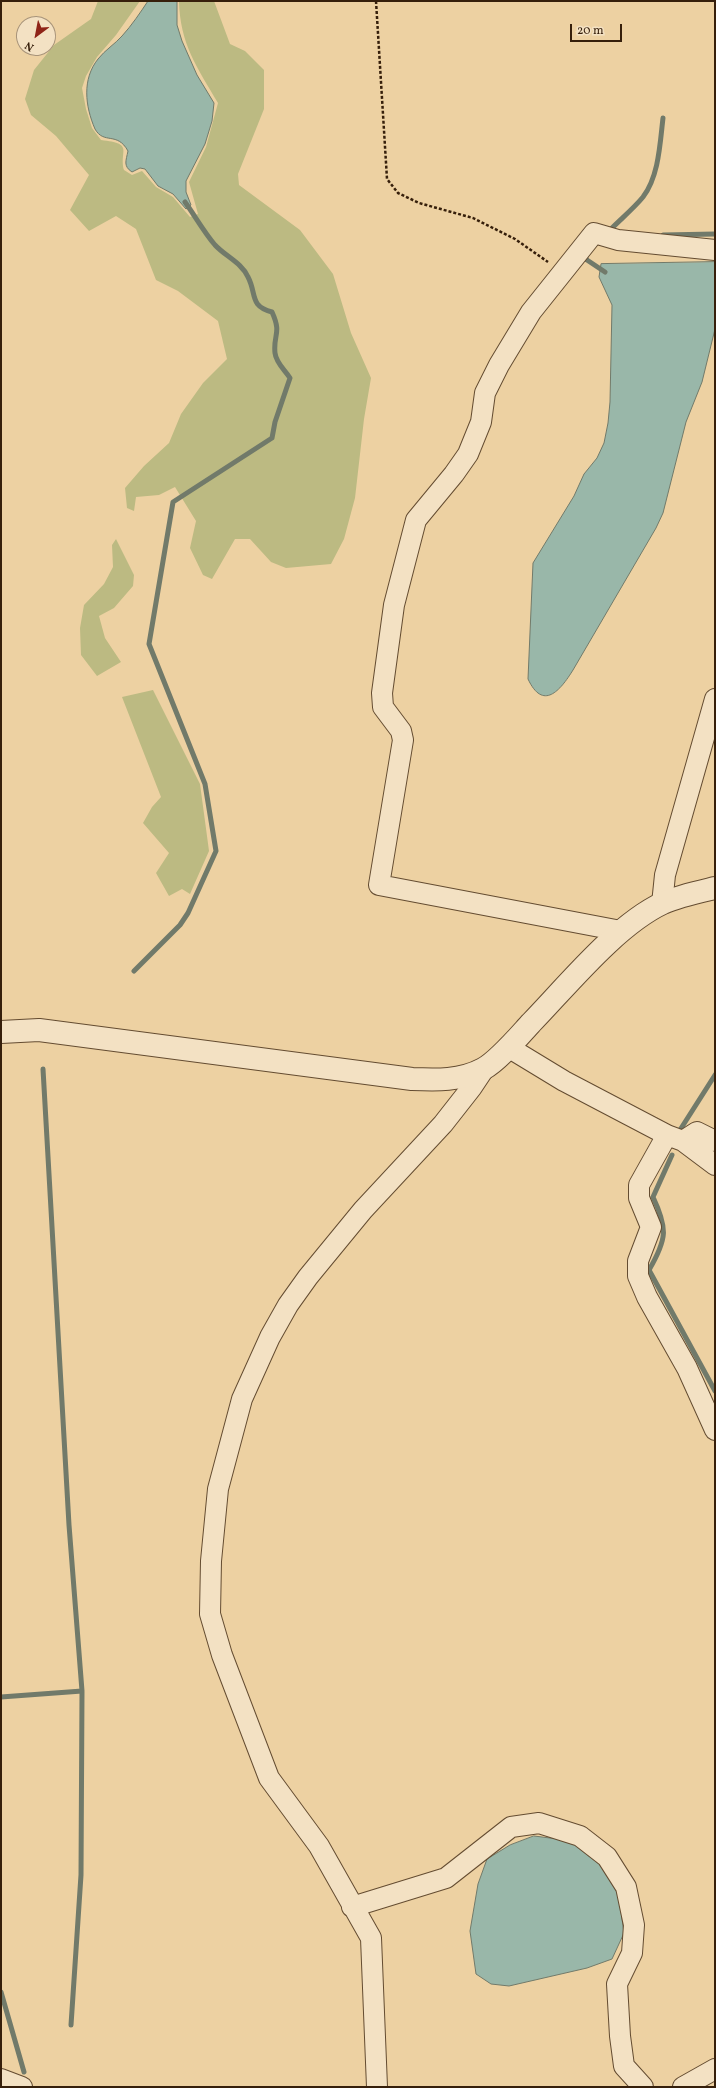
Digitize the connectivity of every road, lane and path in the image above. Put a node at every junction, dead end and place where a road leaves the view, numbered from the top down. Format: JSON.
{"nodes":[{"id":1,"x":376,"y":1,"type":"edge"},
{"id":2,"x":715,"y":250,"type":"edge"},
{"id":3,"x":561,"y":273,"type":"junction"},
{"id":4,"x":715,"y":700,"type":"edge"},
{"id":5,"x":715,"y":888,"type":"edge"},
{"id":6,"x":662,"y":904,"type":"junction"},
{"id":7,"x":620,"y":931,"type":"junction"},
{"id":8,"x":1,"y":1032,"type":"edge"},
{"id":9,"x":508,"y":1047,"type":"junction"},
{"id":10,"x":484,"y":1069,"type":"junction"},
{"id":11,"x":675,"y":1138,"type":"junction"},
{"id":12,"x":715,"y":1141,"type":"edge"},
{"id":13,"x":715,"y":1165,"type":"edge"},
{"id":14,"x":715,"y":1430,"type":"edge"},
{"id":15,"x":352,"y":1907,"type":"junction"},
{"id":16,"x":715,"y":2069,"type":"edge"},
{"id":17,"x":377,"y":2087,"type":"edge"},
{"id":18,"x":643,"y":2087,"type":"edge"},
{"id":19,"x":683,"y":2087,"type":"edge"}],
"edges":[{"from":1,"to":3,"type":"path"},
{"from":2,"to":3,"type":"street"},
{"from":3,"to":7,"type":"street"},
{"from":4,"to":6,"type":"street"},
{"from":5,"to":6,"type":"street"},
{"from":6,"to":7,"type":"street"},
{"from":7,"to":9,"type":"street"},
{"from":8,"to":10,"type":"street"},
{"from":9,"to":10,"type":"street"},
{"from":9,"to":11,"type":"street"},
{"from":10,"to":15,"type":"street"},
{"from":11,"to":12,"type":"street"},
{"from":11,"to":13,"type":"street"},
{"from":11,"to":14,"type":"street"},
{"from":15,"to":17,"type":"street"},
{"from":15,"to":18,"type":"street"},
{"from":16,"to":19,"type":"street"}]}
